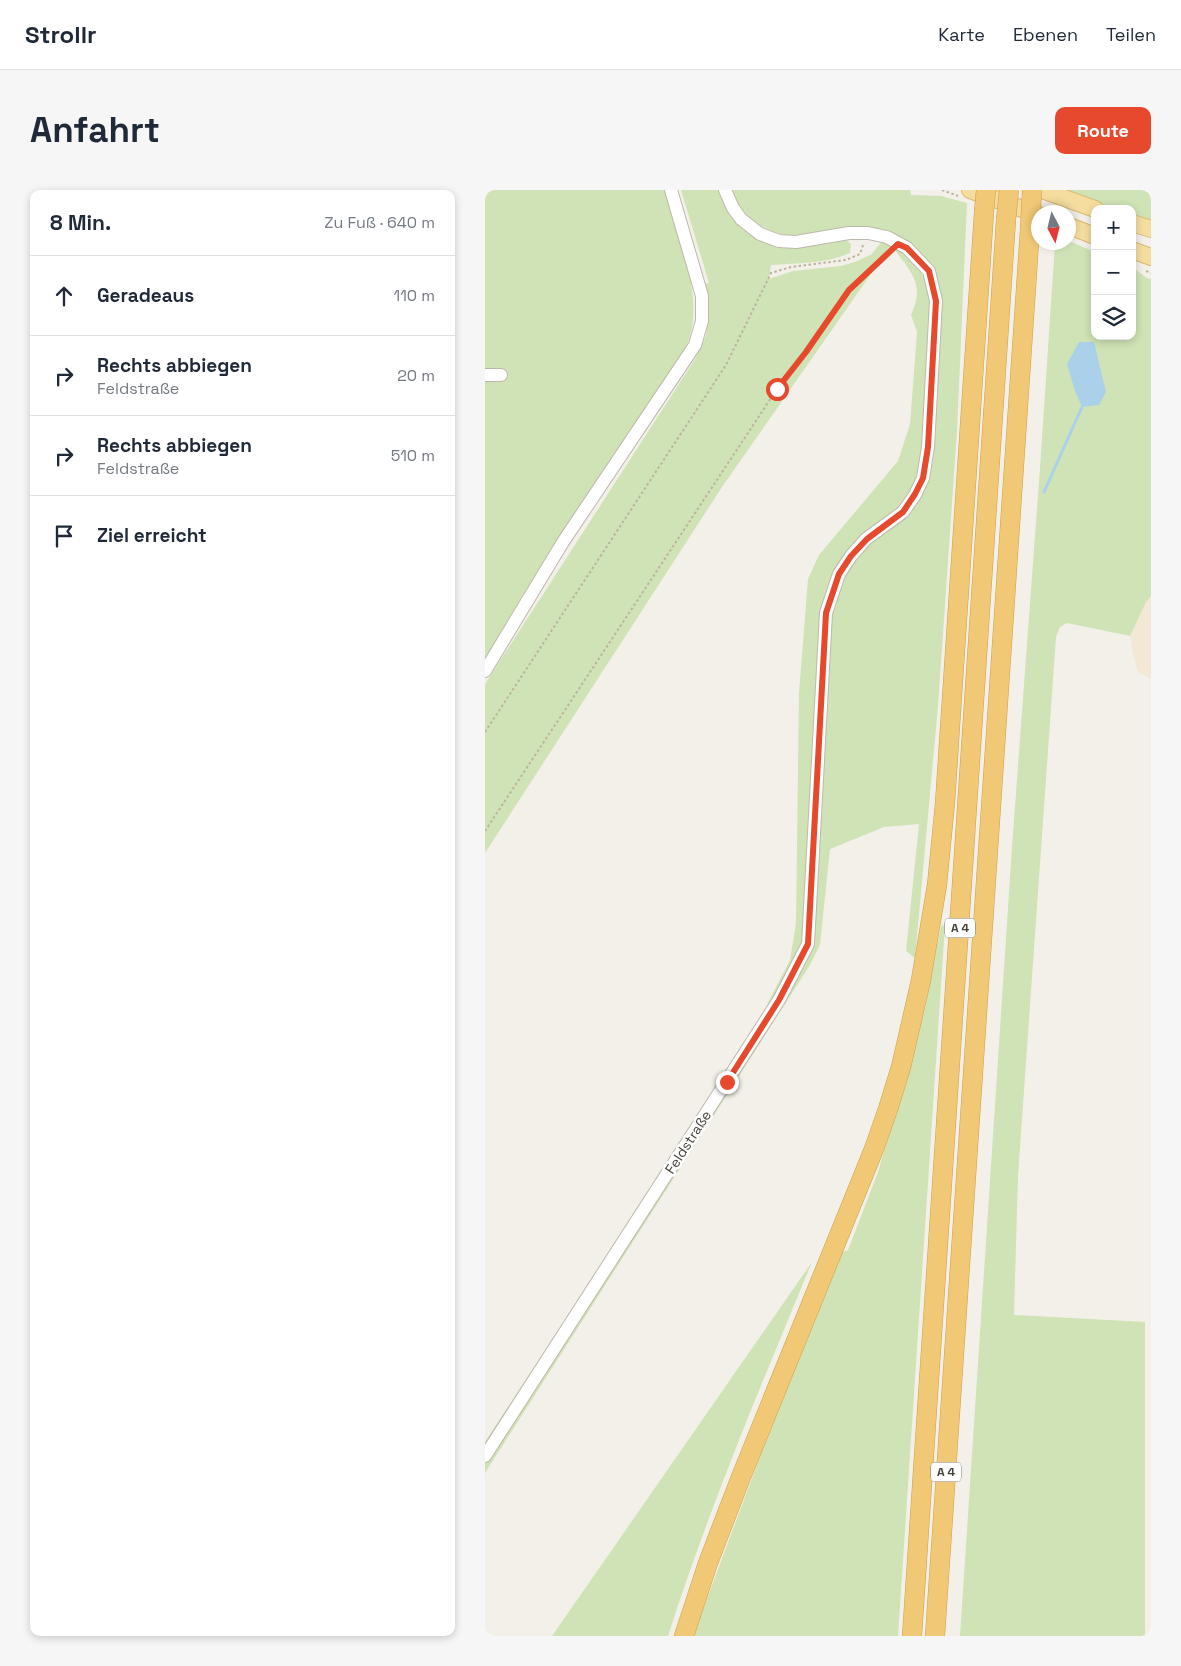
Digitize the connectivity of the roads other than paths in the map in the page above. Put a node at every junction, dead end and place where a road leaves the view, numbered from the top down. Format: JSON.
{"nodes":[{"id":1,"x":671,"y":190,"type":"edge"},
{"id":2,"x":725,"y":190,"type":"edge"},
{"id":3,"x":970,"y":190,"type":"edge"},
{"id":4,"x":986,"y":190,"type":"edge"},
{"id":5,"x":1009,"y":190,"type":"edge"},
{"id":6,"x":1032,"y":190,"type":"edge"},
{"id":7,"x":1042,"y":190,"type":"edge"},
{"id":8,"x":1033,"y":205,"type":"edge"},
{"id":9,"x":1091,"y":208,"type":"edge"},
{"id":10,"x":1031,"y":220,"type":"edge"},
{"id":11,"x":1136,"y":224,"type":"edge"},
{"id":12,"x":1076,"y":229,"type":"edge"},
{"id":13,"x":1151,"y":229,"type":"edge"},
{"id":14,"x":1091,"y":234,"type":"edge"},
{"id":15,"x":1032,"y":250,"type":"edge"},
{"id":16,"x":1136,"y":251,"type":"edge"},
{"id":17,"x":1151,"y":257,"type":"edge"},
{"id":18,"x":485,"y":375,"type":"edge"},
{"id":19,"x":501,"y":375,"type":"dead end"},
{"id":20,"x":487,"y":664,"type":"edge"},
{"id":21,"x":485,"y":1456,"type":"edge"},
{"id":22,"x":684,"y":1636,"type":"edge"},
{"id":23,"x":912,"y":1636,"type":"edge"},
{"id":24,"x":935,"y":1636,"type":"edge"}],
"edges":[{"from":1,"to":20,"type":"street"},
{"from":2,"to":21,"type":"street","name":"Feldstraße"},
{"from":3,"to":10,"type":"main road"},
{"from":4,"to":22,"type":"highway","bridge":true},
{"from":5,"to":23,"type":"highway","number":"A 4","bridge":true},
{"from":6,"to":8,"type":"highway","number":"A 4","bridge":true},
{"from":7,"to":9,"type":"main road"},
{"from":11,"to":13,"type":"main road"},
{"from":12,"to":14,"type":"main road"},
{"from":15,"to":24,"type":"highway","number":"A 4"},
{"from":16,"to":17,"type":"main road"},
{"from":18,"to":19,"type":"street"}]}
